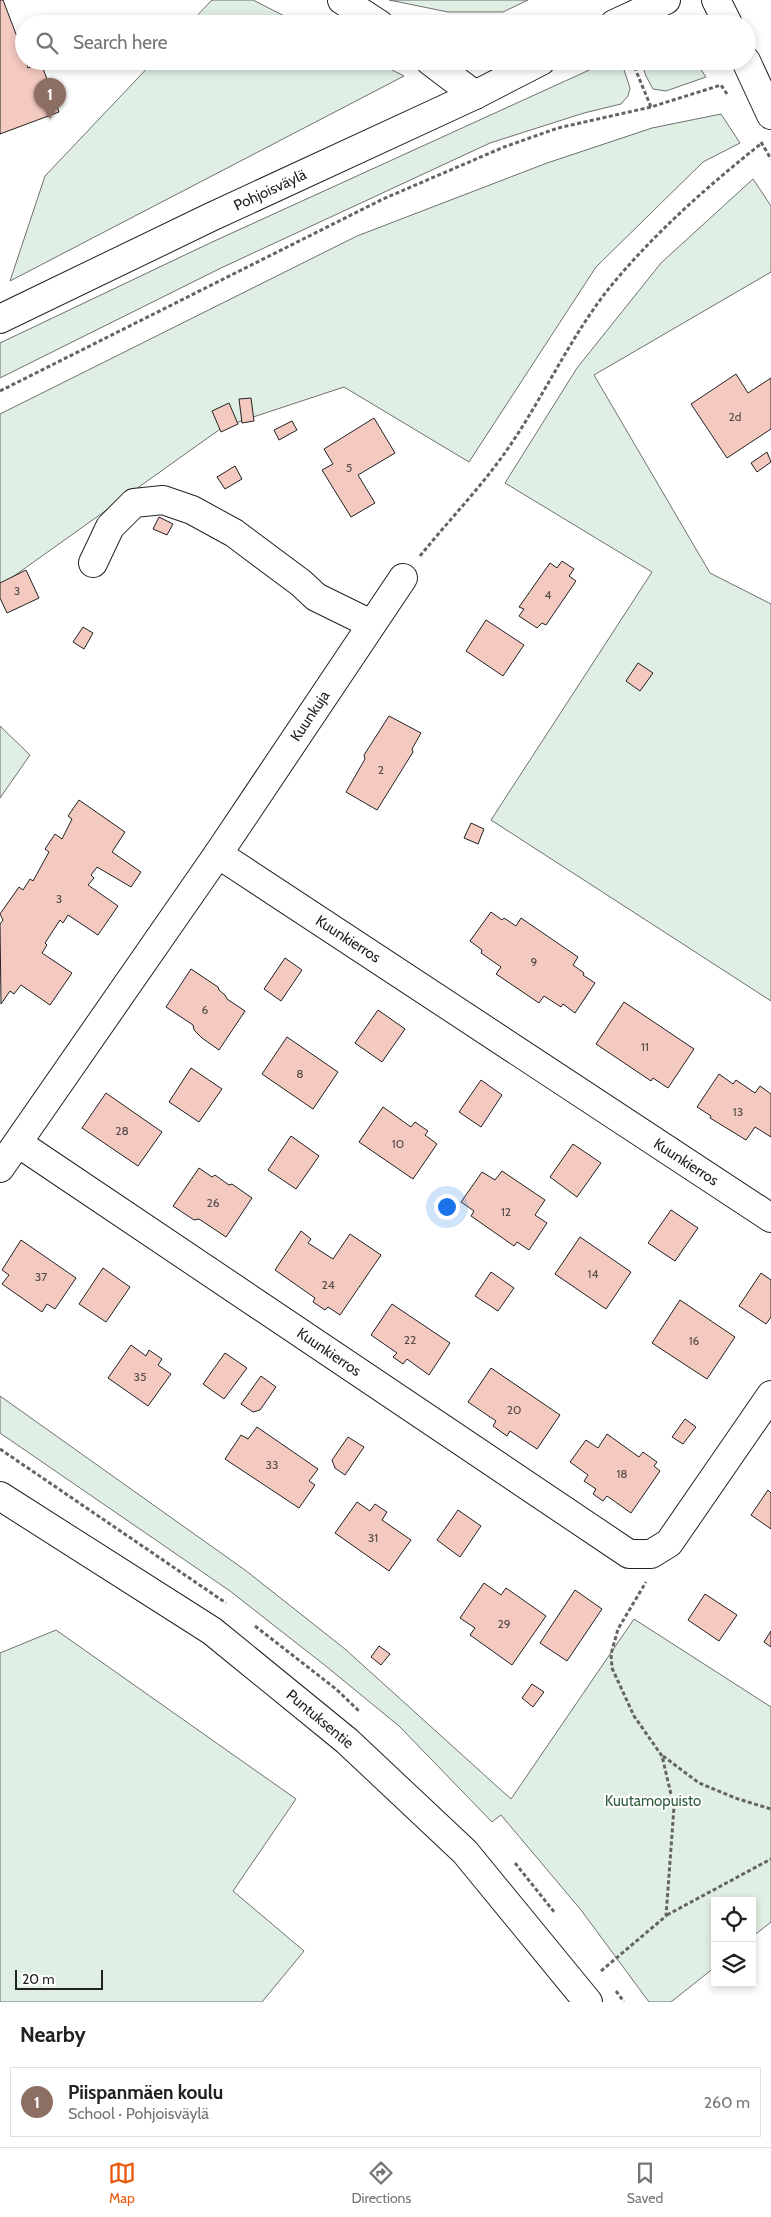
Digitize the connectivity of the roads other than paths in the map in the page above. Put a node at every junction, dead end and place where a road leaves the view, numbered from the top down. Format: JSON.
{"nodes":[{"id":1,"x":342,"y":0,"type":"edge"},
{"id":2,"x":666,"y":0,"type":"edge"},
{"id":3,"x":716,"y":0,"type":"edge"},
{"id":4,"x":365,"y":15,"type":"edge"},
{"id":5,"x":634,"y":15,"type":"edge"},
{"id":6,"x":724,"y":15,"type":"edge"},
{"id":7,"x":442,"y":70,"type":"edge"},
{"id":8,"x":524,"y":70,"type":"edge"},
{"id":9,"x":749,"y":70,"type":"edge"},
{"id":10,"x":475,"y":95,"type":"junction"},
{"id":11,"x":764,"y":125,"type":"edge"},
{"id":12,"x":0,"y":319,"type":"edge"},
{"id":13,"x":94,"y":563,"type":"dead end"},
{"id":14,"x":403,"y":578,"type":"road end"},
{"id":15,"x":371,"y":624,"type":"junction"},
{"id":16,"x":218,"y":854,"type":"junction"},
{"id":17,"x":18,"y":1143,"type":"junction"},
{"id":18,"x":0,"y":1168,"type":"edge"},
{"id":19,"x":771,"y":1218,"type":"edge"},
{"id":20,"x":771,"y":1395,"type":"edge"},
{"id":21,"x":0,"y":1496,"type":"edge"},
{"id":22,"x":588,"y":2002,"type":"edge"}],
"edges":[{"from":1,"to":4,"type":"street"},
{"from":2,"to":5,"type":"street"},
{"from":3,"to":6,"type":"street"},
{"from":7,"to":10,"type":"street"},
{"from":8,"to":10,"type":"street","name":"Pohjoisväylä"},
{"from":9,"to":11,"type":"street"},
{"from":10,"to":12,"type":"street","name":"Pohjoisväylä"},
{"from":13,"to":15,"type":"street"},
{"from":14,"to":15,"type":"street","name":"Kuunkuja"},
{"from":15,"to":16,"type":"street","name":"Kuunkuja"},
{"from":16,"to":17,"type":"street"},
{"from":16,"to":19,"type":"street","name":"Kuunkierros"},
{"from":17,"to":18,"type":"street"},
{"from":17,"to":20,"type":"street","name":"Kuunkierros"},
{"from":21,"to":22,"type":"street","name":"Puntuksentie"}]}
